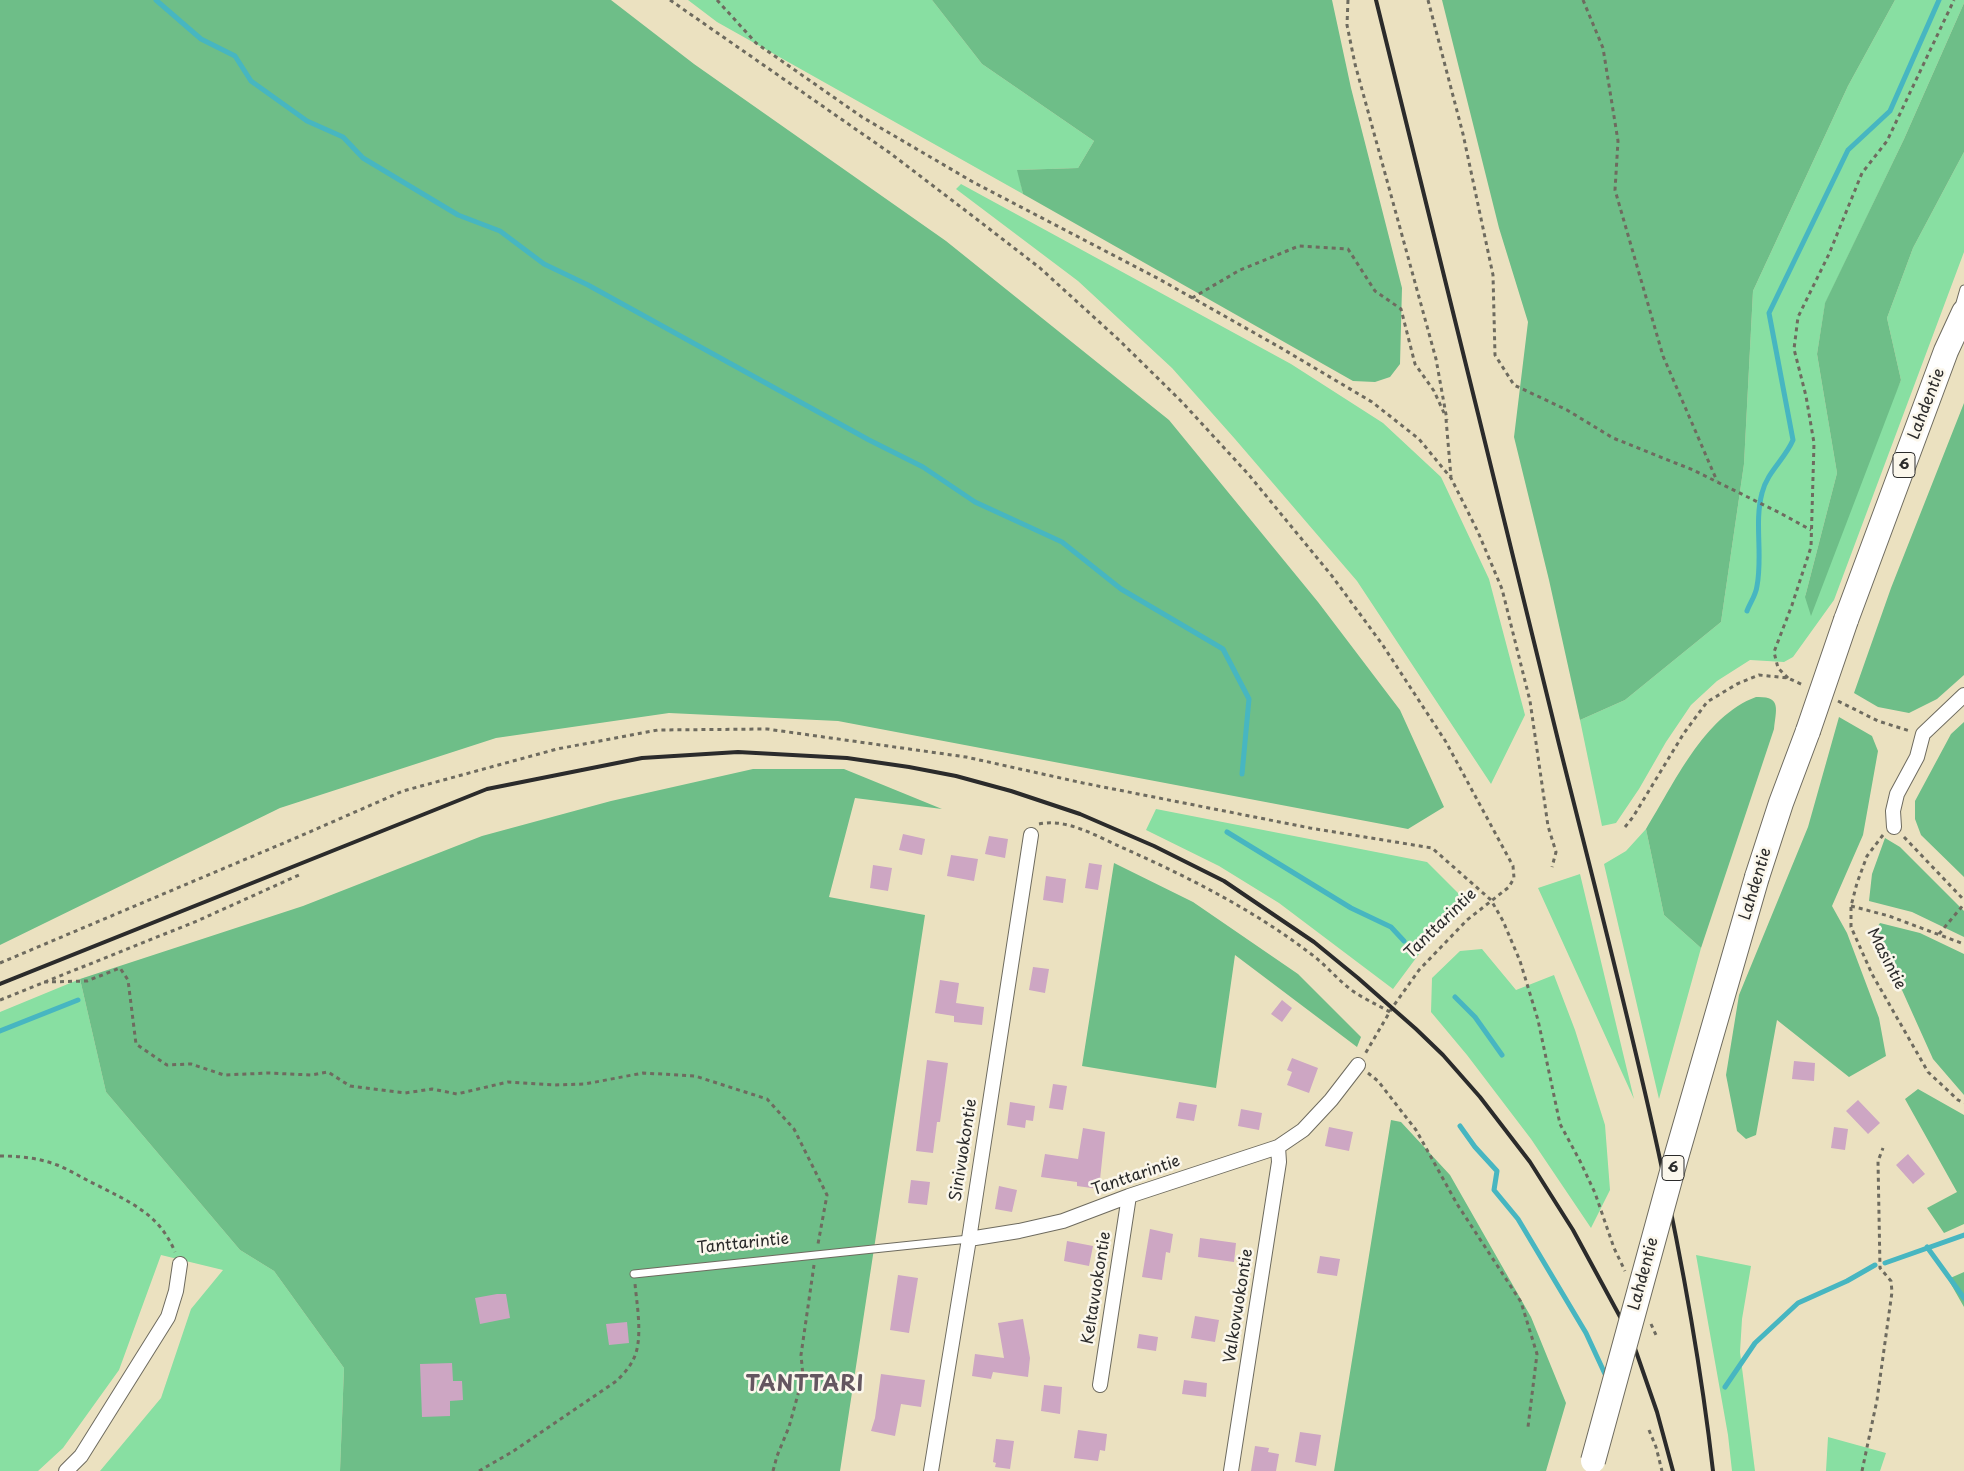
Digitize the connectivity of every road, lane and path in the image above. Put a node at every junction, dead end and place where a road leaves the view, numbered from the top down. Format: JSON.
{"nodes":[{"id":1,"x":670,"y":0,"type":"edge"},
{"id":2,"x":717,"y":0,"type":"edge"},
{"id":3,"x":1348,"y":0,"type":"edge"},
{"id":4,"x":1428,"y":0,"type":"edge"},
{"id":5,"x":1583,"y":0,"type":"edge"},
{"id":6,"x":1954,"y":0,"type":"edge"},
{"id":7,"x":1964,"y":289,"type":"edge"},
{"id":8,"x":1192,"y":298,"type":"junction"},
{"id":9,"x":1964,"y":312,"type":"edge"},
{"id":10,"x":1946,"y":351,"type":"junction"},
{"id":11,"x":1447,"y":420,"type":"junction"},
{"id":12,"x":1451,"y":478,"type":"junction"},
{"id":13,"x":1718,"y":482,"type":"junction"},
{"id":14,"x":1812,"y":530,"type":"junction"},
{"id":15,"x":1964,"y":695,"type":"edge"},
{"id":16,"x":1843,"y":703,"type":"dead end"},
{"id":17,"x":1923,"y":734,"type":"junction"},
{"id":18,"x":1624,"y":827,"type":"dead end"},
{"id":19,"x":1894,"y":827,"type":"junction"},
{"id":20,"x":1031,"y":835,"type":"joint"},
{"id":21,"x":1552,"y":868,"type":"dead end"},
{"id":22,"x":300,"y":875,"type":"dead end"},
{"id":23,"x":1491,"y":900,"type":"junction"},
{"id":24,"x":1964,"y":902,"type":"edge"},
{"id":25,"x":1851,"y":906,"type":"junction"},
{"id":26,"x":1938,"y":934,"type":"junction"},
{"id":27,"x":1964,"y":944,"type":"edge"},
{"id":28,"x":0,"y":963,"type":"edge"},
{"id":29,"x":44,"y":982,"type":"junction"},
{"id":30,"x":0,"y":1000,"type":"edge"},
{"id":31,"x":1390,"y":1012,"type":"junction"},
{"id":32,"x":1358,"y":1065,"type":"junction"},
{"id":33,"x":1964,"y":1103,"type":"edge"},
{"id":34,"x":1278,"y":1147,"type":"junction"},
{"id":35,"x":1883,"y":1148,"type":"dead end"},
{"id":36,"x":0,"y":1156,"type":"edge"},
{"id":37,"x":1129,"y":1196,"type":"junction"},
{"id":38,"x":969,"y":1238,"type":"junction"},
{"id":39,"x":816,"y":1253,"type":"junction"},
{"id":40,"x":180,"y":1264,"type":"joint"},
{"id":41,"x":634,"y":1274,"type":"joint"},
{"id":42,"x":1626,"y":1274,"type":"dead end"},
{"id":43,"x":1647,"y":1318,"type":"dead end"},
{"id":44,"x":1656,"y":1335,"type":"dead end"},
{"id":45,"x":1100,"y":1385,"type":"dead end"},
{"id":46,"x":1528,"y":1427,"type":"dead end"},
{"id":47,"x":1648,"y":1430,"type":"dead end"},
{"id":48,"x":1591,"y":1466,"type":"edge"},
{"id":49,"x":66,"y":1471,"type":"edge"},
{"id":50,"x":479,"y":1471,"type":"edge"},
{"id":51,"x":773,"y":1471,"type":"edge"},
{"id":52,"x":931,"y":1471,"type":"edge"},
{"id":53,"x":1231,"y":1471,"type":"edge"},
{"id":54,"x":1662,"y":1471,"type":"edge"},
{"id":55,"x":1862,"y":1471,"type":"edge"}],
"edges":[{"from":1,"to":23,"type":"path","name":"Tanttarintie"},
{"from":2,"to":8,"type":"path"},
{"from":3,"to":11,"type":"path"},
{"from":4,"to":13,"type":"path"},
{"from":5,"to":13,"type":"path"},
{"from":6,"to":14,"type":"path"},
{"from":7,"to":10,"type":"lane"},
{"from":8,"to":11,"type":"path"},
{"from":8,"to":12,"type":"path"},
{"from":9,"to":10,"type":"highway","name":"Lahdentie","number":"6"},
{"from":10,"to":48,"type":"highway","name":"Lahdentie","number":"6","bridge":true},
{"from":11,"to":12,"type":"path"},
{"from":12,"to":21,"type":"path"},
{"from":13,"to":14,"type":"path"},
{"from":14,"to":18,"type":"path"},
{"from":15,"to":17,"type":"street"},
{"from":16,"to":17,"type":"path"},
{"from":17,"to":19,"type":"street"},
{"from":19,"to":24,"type":"path"},
{"from":19,"to":25,"type":"path","name":"Masintie"},
{"from":20,"to":31,"type":"path"},
{"from":20,"to":38,"type":"street","name":"Sinivuokontie"},
{"from":22,"to":29,"type":"path"},
{"from":23,"to":28,"type":"path"},
{"from":23,"to":31,"type":"path","name":"Tanttarintie"},
{"from":23,"to":42,"type":"path"},
{"from":24,"to":26,"type":"path"},
{"from":25,"to":26,"type":"path"},
{"from":25,"to":33,"type":"path","name":"Masintie"},
{"from":26,"to":27,"type":"path"},
{"from":29,"to":30,"type":"path"},
{"from":29,"to":39,"type":"path"},
{"from":31,"to":32,"type":"path","name":"Tanttarintie"},
{"from":32,"to":34,"type":"street","name":"Tanttarintie"},
{"from":32,"to":46,"type":"path"},
{"from":34,"to":37,"type":"street","name":"Tanttarintie"},
{"from":34,"to":53,"type":"street","name":"Valkovuokontie"},
{"from":35,"to":55,"type":"path"},
{"from":36,"to":40,"type":"path"},
{"from":37,"to":38,"type":"street","name":"Tanttarintie"},
{"from":37,"to":45,"type":"street","name":"Keltavuokontie"},
{"from":38,"to":39,"type":"lane","name":"Tanttarintie"},
{"from":38,"to":52,"type":"street","name":"Sinivuokontie"},
{"from":39,"to":41,"type":"lane","name":"Tanttarintie"},
{"from":39,"to":51,"type":"path"},
{"from":40,"to":49,"type":"street"},
{"from":41,"to":50,"type":"path"},
{"from":43,"to":44,"type":"path"},
{"from":47,"to":54,"type":"path"}]}
